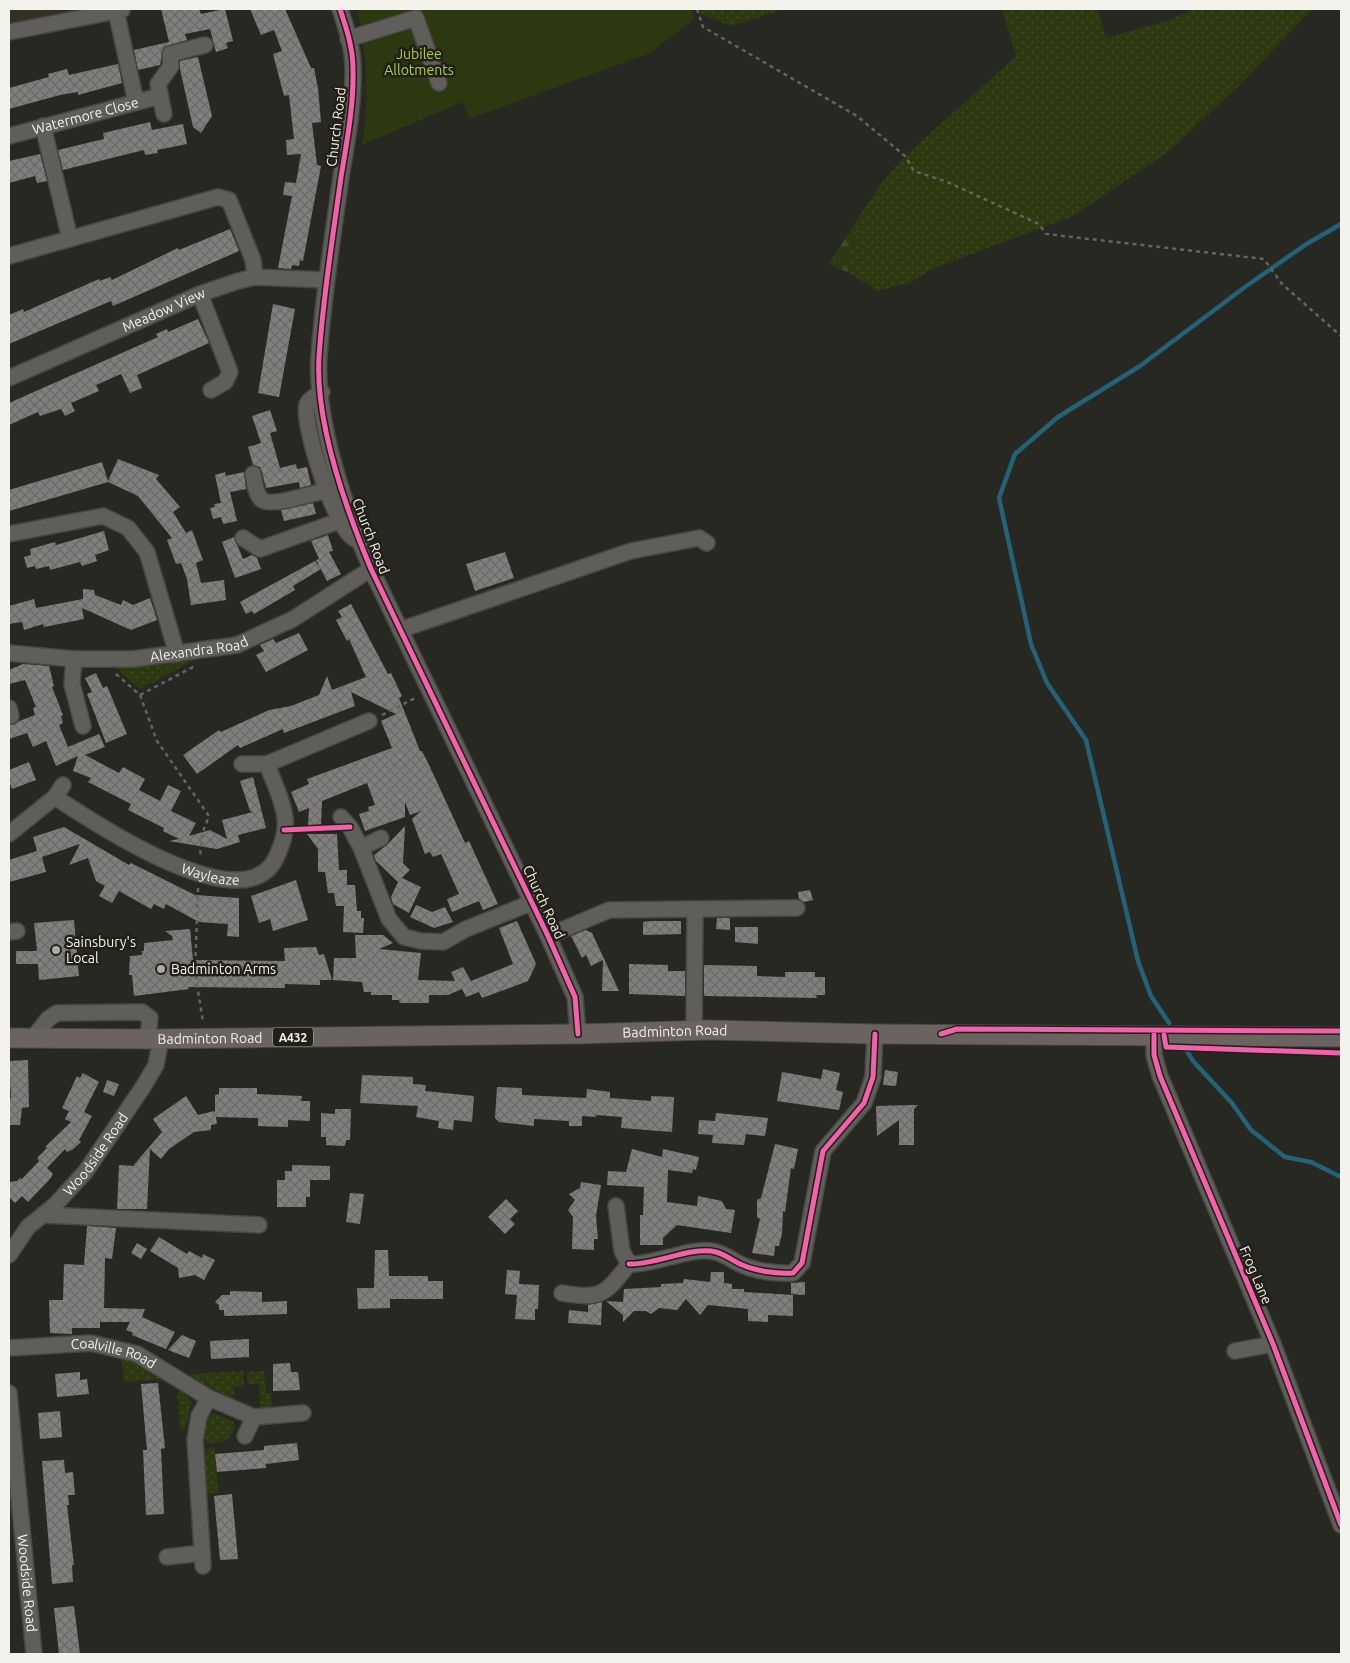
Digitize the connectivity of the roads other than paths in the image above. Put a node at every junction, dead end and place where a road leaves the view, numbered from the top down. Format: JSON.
{"nodes":[{"id":1,"x":340,"y":9,"type":"edge"},
{"id":2,"x":119,"y":11,"type":"edge"},
{"id":3,"x":9,"y":32,"type":"edge"},
{"id":4,"x":348,"y":39,"type":"junction"},
{"id":5,"x":205,"y":45,"type":"dead end"},
{"id":6,"x":439,"y":83,"type":"dead end"},
{"id":7,"x":159,"y":90,"type":"junction"},
{"id":8,"x":136,"y":102,"type":"junction"},
{"id":9,"x":164,"y":114,"type":"dead end"},
{"id":10,"x":43,"y":126,"type":"junction"},
{"id":11,"x":9,"y":136,"type":"edge"},
{"id":12,"x":70,"y":239,"type":"junction"},
{"id":13,"x":9,"y":256,"type":"edge"},
{"id":14,"x":255,"y":277,"type":"junction"},
{"id":15,"x":326,"y":280,"type":"junction"},
{"id":16,"x":200,"y":294,"type":"junction"},
{"id":17,"x":9,"y":377,"type":"edge"},
{"id":18,"x":211,"y":390,"type":"dead end"},
{"id":19,"x":322,"y":392,"type":"junction"},
{"id":20,"x":253,"y":474,"type":"dead end"},
{"id":21,"x":327,"y":490,"type":"junction"},
{"id":22,"x":339,"y":521,"type":"junction"},
{"id":23,"x":9,"y":534,"type":"edge"},
{"id":24,"x":243,"y":538,"type":"dead end"},
{"id":25,"x":359,"y":540,"type":"junction"},
{"id":26,"x":708,"y":543,"type":"dead end"},
{"id":27,"x":370,"y":569,"type":"junction"},
{"id":28,"x":400,"y":630,"type":"junction"},
{"id":29,"x":9,"y":653,"type":"edge"},
{"id":30,"x":177,"y":654,"type":"junction"},
{"id":31,"x":74,"y":659,"type":"junction"},
{"id":32,"x":369,"y":721,"type":"road end"},
{"id":33,"x":83,"y":726,"type":"dead end"},
{"id":34,"x":242,"y":764,"type":"dead end"},
{"id":35,"x":267,"y":764,"type":"junction"},
{"id":36,"x":341,"y":817,"type":"dead end"},
{"id":37,"x":9,"y":834,"type":"edge"},
{"id":38,"x":381,"y":838,"type":"dead end"},
{"id":39,"x":361,"y":848,"type":"junction"},
{"id":40,"x":533,"y":902,"type":"junction"},
{"id":41,"x":797,"y":908,"type":"dead end"},
{"id":42,"x":695,"y":910,"type":"junction"},
{"id":43,"x":548,"y":936,"type":"junction"},
{"id":44,"x":694,"y":1031,"type":"junction"},
{"id":45,"x":578,"y":1034,"type":"junction"},
{"id":46,"x":875,"y":1034,"type":"junction"},
{"id":47,"x":1154,"y":1035,"type":"junction"},
{"id":48,"x":1341,"y":1037,"type":"edge"},
{"id":49,"x":9,"y":1038,"type":"edge"},
{"id":50,"x":33,"y":1038,"type":"junction"},
{"id":51,"x":155,"y":1039,"type":"junction"},
{"id":52,"x":616,"y":1206,"type":"dead end"},
{"id":53,"x":43,"y":1215,"type":"junction"},
{"id":54,"x":260,"y":1225,"type":"dead end"},
{"id":55,"x":9,"y":1255,"type":"edge"},
{"id":56,"x":629,"y":1264,"type":"junction"},
{"id":57,"x":562,"y":1293,"type":"dead end"},
{"id":58,"x":1273,"y":1344,"type":"junction"},
{"id":59,"x":9,"y":1348,"type":"edge"},
{"id":60,"x":1235,"y":1351,"type":"dead end"},
{"id":61,"x":9,"y":1393,"type":"edge"},
{"id":62,"x":209,"y":1398,"type":"junction"},
{"id":63,"x":303,"y":1413,"type":"dead end"},
{"id":64,"x":254,"y":1417,"type":"junction"},
{"id":65,"x":246,"y":1436,"type":"dead end"},
{"id":66,"x":1341,"y":1525,"type":"edge"},
{"id":67,"x":167,"y":1557,"type":"dead end"},
{"id":68,"x":34,"y":1654,"type":"edge"}],
"edges":[{"from":1,"to":4,"type":"street","name":"Church Road"},
{"from":2,"to":3,"type":"street"},
{"from":2,"to":8,"type":"street"},
{"from":4,"to":6,"type":"street"},
{"from":4,"to":15,"type":"street","name":"Church Road"},
{"from":5,"to":7,"type":"street"},
{"from":7,"to":8,"type":"street","name":"Watermore Close"},
{"from":7,"to":9,"type":"street"},
{"from":8,"to":10,"type":"street","name":"Watermore Close"},
{"from":10,"to":11,"type":"street","name":"Watermore Close"},
{"from":10,"to":12,"type":"street"},
{"from":12,"to":13,"type":"street"},
{"from":12,"to":14,"type":"street"},
{"from":14,"to":15,"type":"street","name":"Meadow View"},
{"from":14,"to":16,"type":"street","name":"Meadow View"},
{"from":15,"to":19,"type":"street","name":"Church Road"},
{"from":16,"to":17,"type":"street","name":"Meadow View"},
{"from":16,"to":18,"type":"street"},
{"from":19,"to":21,"type":"street"},
{"from":19,"to":25,"type":"street","name":"Church Road"},
{"from":20,"to":21,"type":"street"},
{"from":21,"to":22,"type":"street"},
{"from":22,"to":24,"type":"street"},
{"from":22,"to":25,"type":"street"},
{"from":23,"to":30,"type":"street"},
{"from":25,"to":27,"type":"street","name":"Church Road"},
{"from":26,"to":28,"type":"street"},
{"from":27,"to":28,"type":"street","name":"Church Road"},
{"from":27,"to":30,"type":"street","name":"Alexandra Road"},
{"from":28,"to":40,"type":"street","name":"Church Road"},
{"from":29,"to":31,"type":"street","name":"Alexandra Road"},
{"from":30,"to":31,"type":"street","name":"Alexandra Road"},
{"from":31,"to":33,"type":"street"},
{"from":32,"to":35,"type":"street"},
{"from":34,"to":35,"type":"street"},
{"from":35,"to":37,"type":"street","name":"Wayleaze"},
{"from":36,"to":39,"type":"street"},
{"from":38,"to":39,"type":"street"},
{"from":39,"to":40,"type":"street"},
{"from":40,"to":43,"type":"street","name":"Church Road"},
{"from":41,"to":42,"type":"street"},
{"from":42,"to":43,"type":"street"},
{"from":42,"to":44,"type":"street"},
{"from":43,"to":45,"type":"street","name":"Church Road"},
{"from":44,"to":45,"type":"main road","name":"Badminton Road","number":"A432"},
{"from":44,"to":46,"type":"main road","name":"Badminton Road","number":"A432"},
{"from":45,"to":51,"type":"main road","name":"Badminton Road","number":"A432"},
{"from":46,"to":47,"type":"main road","name":"Badminton Road","number":"A432"},
{"from":46,"to":56,"type":"street"},
{"from":47,"to":48,"type":"main road","name":"Badminton Road","number":"A432"},
{"from":47,"to":58,"type":"street","name":"Frog Lane"},
{"from":49,"to":50,"type":"main road","name":"Badminton Road","number":"A432"},
{"from":50,"to":51,"type":"main road","name":"Badminton Road","number":"A432"},
{"from":50,"to":51,"type":"street","name":"Woodside Road"},
{"from":51,"to":53,"type":"street","name":"Woodside Road"},
{"from":52,"to":56,"type":"street"},
{"from":53,"to":54,"type":"street"},
{"from":53,"to":55,"type":"street","name":"Woodside Road"},
{"from":56,"to":57,"type":"street"},
{"from":58,"to":60,"type":"street"},
{"from":58,"to":66,"type":"street","name":"Frog Lane"},
{"from":59,"to":62,"type":"street","name":"Coalville Road"},
{"from":61,"to":68,"type":"street","name":"Woodside Road"},
{"from":62,"to":64,"type":"street","name":"Coalville Road"},
{"from":62,"to":67,"type":"street"},
{"from":63,"to":64,"type":"street","name":"Coalville Road"},
{"from":64,"to":65,"type":"street"}]}
